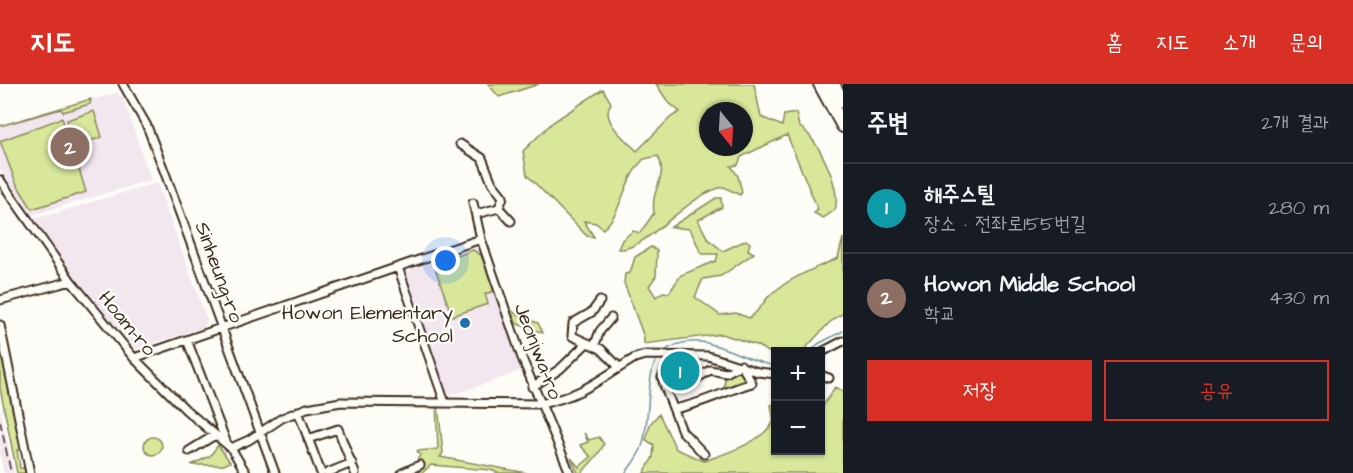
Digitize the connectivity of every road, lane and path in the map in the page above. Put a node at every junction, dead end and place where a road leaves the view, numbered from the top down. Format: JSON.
{"nodes":[{"id":1,"x":820,"y":84,"type":"edge"},
{"id":2,"x":833,"y":84,"type":"edge"},
{"id":3,"x":123,"y":85,"type":"edge"},
{"id":4,"x":843,"y":102,"type":"edge"},
{"id":5,"x":843,"y":126,"type":"edge"},
{"id":6,"x":460,"y":144,"type":"dead end"},
{"id":7,"x":0,"y":180,"type":"edge"},
{"id":8,"x":472,"y":203,"type":"dead end"},
{"id":9,"x":499,"y":208,"type":"junction"},
{"id":10,"x":476,"y":214,"type":"junction"},
{"id":11,"x":511,"y":221,"type":"dead end"},
{"id":12,"x":481,"y":239,"type":"junction"},
{"id":13,"x":398,"y":267,"type":"junction"},
{"id":14,"x":71,"y":281,"type":"junction"},
{"id":15,"x":0,"y":300,"type":"edge"},
{"id":16,"x":600,"y":301,"type":"dead end"},
{"id":17,"x":611,"y":318,"type":"dead end"},
{"id":18,"x":0,"y":325,"type":"edge"},
{"id":19,"x":223,"y":328,"type":"junction"},
{"id":20,"x":187,"y":340,"type":"junction"},
{"id":21,"x":843,"y":341,"type":"edge"},
{"id":22,"x":591,"y":344,"type":"junction"},
{"id":23,"x":825,"y":350,"type":"edge"},
{"id":24,"x":672,"y":356,"type":"junction"},
{"id":25,"x":134,"y":358,"type":"junction"},
{"id":26,"x":741,"y":365,"type":"junction"},
{"id":27,"x":619,"y":367,"type":"junction"},
{"id":28,"x":771,"y":373,"type":"edge"},
{"id":29,"x":825,"y":377,"type":"edge"},
{"id":30,"x":696,"y":378,"type":"dead end"},
{"id":31,"x":829,"y":378,"type":"dead end"},
{"id":32,"x":532,"y":387,"type":"junction"},
{"id":33,"x":445,"y":403,"type":"junction"},
{"id":34,"x":540,"y":404,"type":"junction"},
{"id":35,"x":674,"y":410,"type":"junction"},
{"id":36,"x":298,"y":411,"type":"junction"},
{"id":37,"x":260,"y":433,"type":"junction"},
{"id":38,"x":215,"y":435,"type":"junction"},
{"id":39,"x":308,"y":439,"type":"junction"},
{"id":40,"x":230,"y":447,"type":"junction"},
{"id":41,"x":189,"y":451,"type":"dead end"},
{"id":42,"x":704,"y":454,"type":"dead end"},
{"id":43,"x":351,"y":463,"type":"junction"},
{"id":44,"x":420,"y":465,"type":"dead end"},
{"id":45,"x":30,"y":473,"type":"edge"},
{"id":46,"x":246,"y":473,"type":"edge"},
{"id":47,"x":275,"y":473,"type":"edge"},
{"id":48,"x":321,"y":473,"type":"edge"},
{"id":49,"x":327,"y":473,"type":"edge"},
{"id":50,"x":355,"y":473,"type":"edge"},
{"id":51,"x":402,"y":473,"type":"edge"},
{"id":52,"x":570,"y":473,"type":"edge"}],
"edges":[{"from":1,"to":5,"type":"highway"},
{"from":2,"to":4,"type":"highway"},
{"from":3,"to":19,"type":"street","name":"Sinheung-ro"},
{"from":6,"to":9,"type":"street"},
{"from":7,"to":14,"type":"street","name":"Hoam-ro"},
{"from":8,"to":10,"type":"street","name":"Jeonjwa-ro"},
{"from":9,"to":10,"type":"street"},
{"from":9,"to":11,"type":"street"},
{"from":10,"to":12,"type":"street","name":"Jeonjwa-ro"},
{"from":12,"to":13,"type":"street"},
{"from":12,"to":32,"type":"street","name":"Jeonjwa-ro"},
{"from":13,"to":19,"type":"street"},
{"from":13,"to":33,"type":"street"},
{"from":14,"to":15,"type":"street"},
{"from":14,"to":25,"type":"street","name":"Hoam-ro"},
{"from":16,"to":22,"type":"street"},
{"from":17,"to":22,"type":"street"},
{"from":18,"to":45,"type":"street"},
{"from":19,"to":20,"type":"street"},
{"from":19,"to":37,"type":"street","name":"Sinheung-ro"},
{"from":20,"to":25,"type":"street"},
{"from":20,"to":40,"type":"street"},
{"from":21,"to":23,"type":"street"},
{"from":22,"to":27,"type":"street"},
{"from":22,"to":32,"type":"street"},
{"from":24,"to":26,"type":"street"},
{"from":24,"to":27,"type":"street"},
{"from":24,"to":35,"type":"street"},
{"from":25,"to":38,"type":"street","name":"Hoam-ro"},
{"from":26,"to":28,"type":"street"},
{"from":26,"to":30,"type":"street"},
{"from":26,"to":35,"type":"street"},
{"from":27,"to":34,"type":"street"},
{"from":29,"to":31,"type":"street"},
{"from":32,"to":34,"type":"street","name":"Jeonjwa-ro"},
{"from":33,"to":34,"type":"street"},
{"from":33,"to":36,"type":"street"},
{"from":34,"to":52,"type":"street","name":"Jeonjwa-ro"},
{"from":35,"to":42,"type":"street"},
{"from":36,"to":37,"type":"street"},
{"from":36,"to":39,"type":"street"},
{"from":37,"to":40,"type":"street"},
{"from":37,"to":47,"type":"street","name":"Sinheung-ro"},
{"from":38,"to":40,"type":"street","name":"Hoam-ro"},
{"from":38,"to":41,"type":"street"},
{"from":39,"to":43,"type":"street"},
{"from":39,"to":48,"type":"street"},
{"from":40,"to":46,"type":"street","name":"Hoam-ro"},
{"from":43,"to":49,"type":"street"},
{"from":43,"to":50,"type":"street"},
{"from":44,"to":51,"type":"street"}]}
